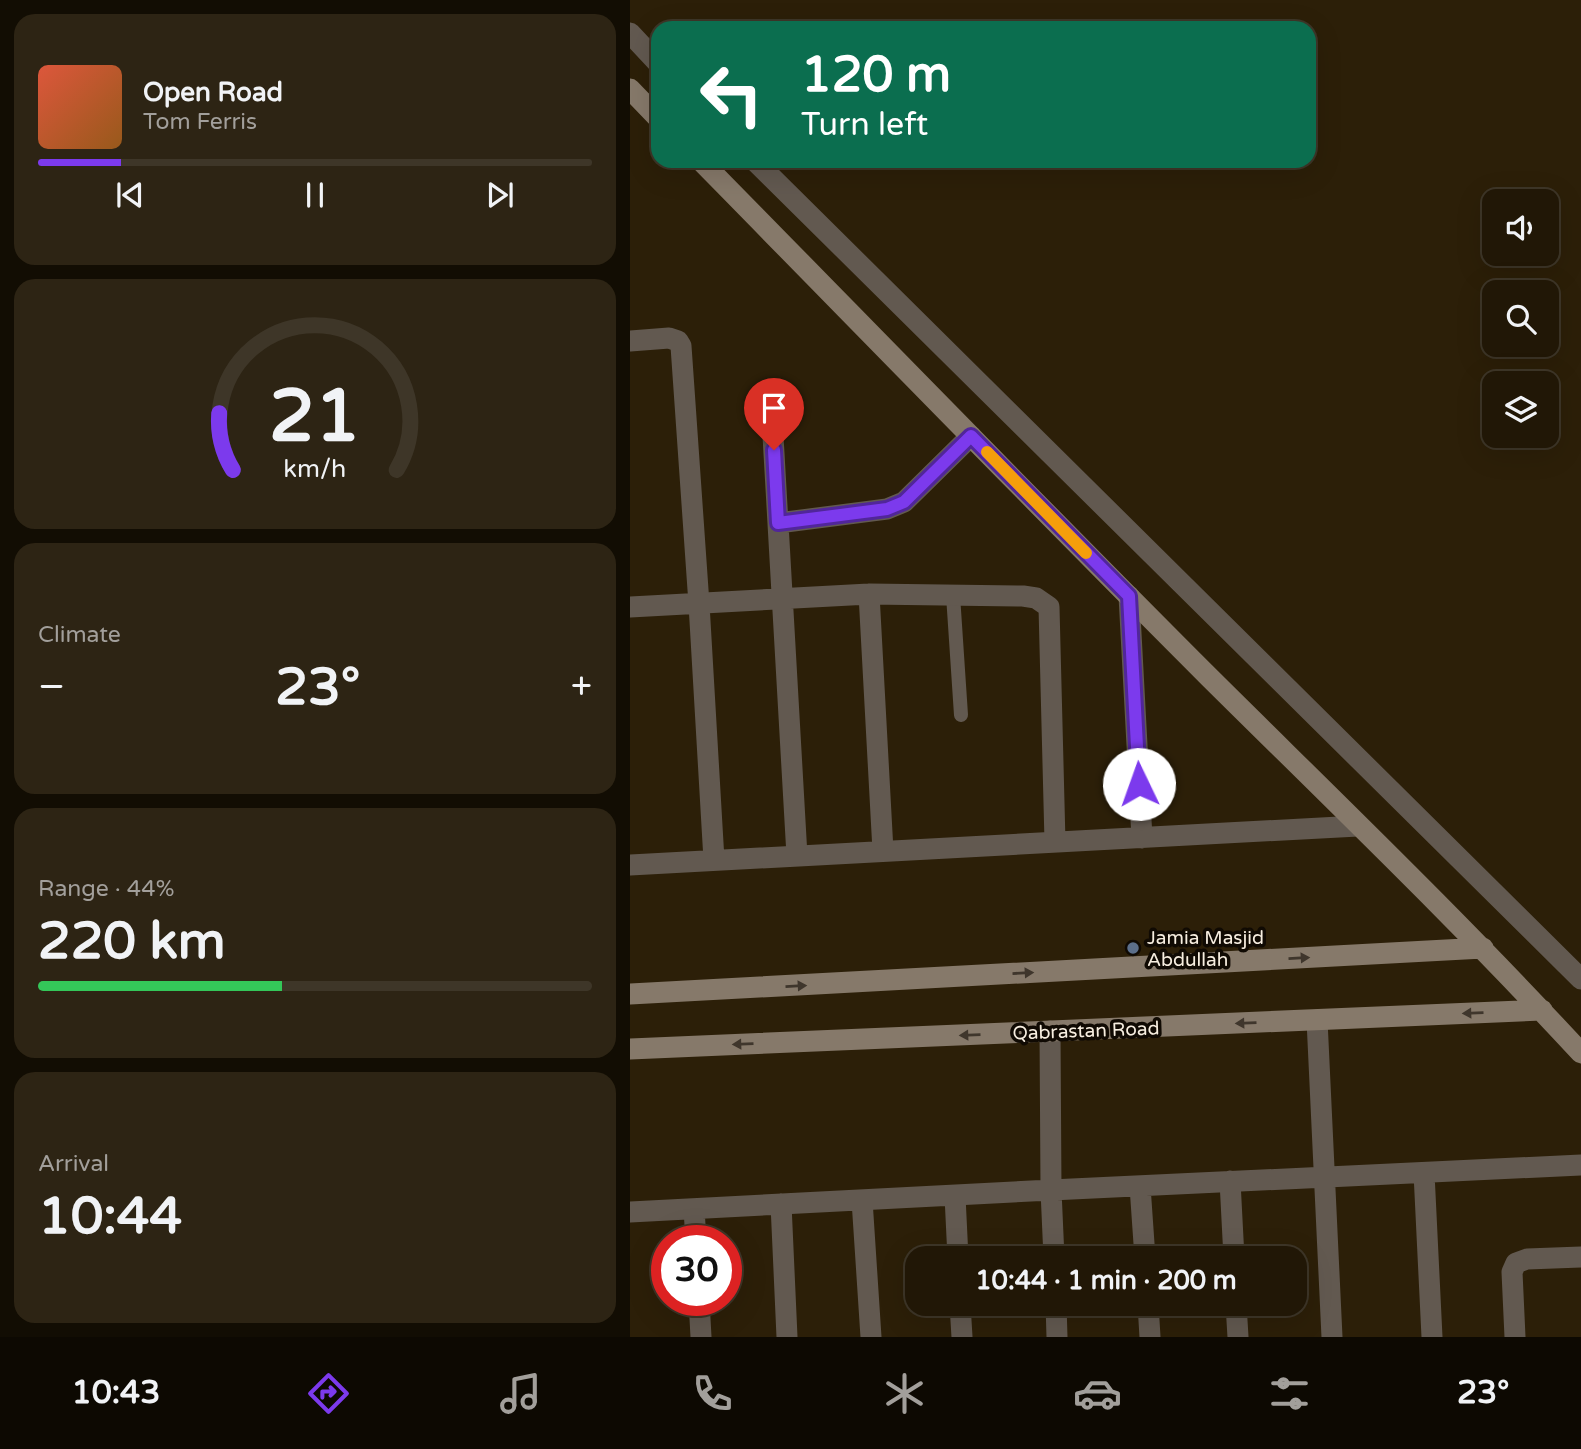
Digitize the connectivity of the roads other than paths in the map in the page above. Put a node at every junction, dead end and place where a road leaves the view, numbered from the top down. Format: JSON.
{"nodes":[{"id":1,"x":630,"y":33,"type":"edge"},
{"id":2,"x":651,"y":55,"type":"edge"},
{"id":3,"x":630,"y":89,"type":"edge"},
{"id":4,"x":651,"y":111,"type":"edge"},
{"id":5,"x":708,"y":168,"type":"edge"},
{"id":6,"x":762,"y":168,"type":"edge"},
{"id":7,"x":630,"y":341,"type":"edge"},
{"id":8,"x":771,"y":401,"type":"dead end"},
{"id":9,"x":971,"y":436,"type":"junction"},
{"id":10,"x":778,"y":523,"type":"junction"},
{"id":11,"x":869,"y":594,"type":"junction"},
{"id":12,"x":953,"y":595,"type":"junction"},
{"id":13,"x":1129,"y":596,"type":"junction"},
{"id":14,"x":782,"y":599,"type":"junction"},
{"id":15,"x":699,"y":604,"type":"junction"},
{"id":16,"x":630,"y":607,"type":"edge"},
{"id":17,"x":961,"y":716,"type":"dead end"},
{"id":18,"x":1358,"y":826,"type":"junction"},
{"id":19,"x":1142,"y":838,"type":"junction"},
{"id":20,"x":1055,"y":842,"type":"junction"},
{"id":21,"x":883,"y":851,"type":"junction"},
{"id":22,"x":797,"y":856,"type":"junction"},
{"id":23,"x":713,"y":860,"type":"junction"},
{"id":24,"x":630,"y":865,"type":"edge"},
{"id":25,"x":1483,"y":948,"type":"junction"},
{"id":26,"x":1581,"y":979,"type":"edge"},
{"id":27,"x":630,"y":995,"type":"edge"},
{"id":28,"x":1542,"y":1010,"type":"junction"},
{"id":29,"x":1317,"y":1020,"type":"junction"},
{"id":30,"x":1050,"y":1031,"type":"junction"},
{"id":31,"x":630,"y":1049,"type":"edge"},
{"id":32,"x":1581,"y":1053,"type":"edge"},
{"id":33,"x":1581,"y":1165,"type":"edge"},
{"id":34,"x":1424,"y":1173,"type":"junction"},
{"id":35,"x":1324,"y":1177,"type":"junction"},
{"id":36,"x":1230,"y":1181,"type":"junction"},
{"id":37,"x":1140,"y":1186,"type":"junction"},
{"id":38,"x":1051,"y":1190,"type":"junction"},
{"id":39,"x":955,"y":1196,"type":"junction"},
{"id":40,"x":862,"y":1200,"type":"junction"},
{"id":41,"x":781,"y":1204,"type":"junction"},
{"id":42,"x":694,"y":1209,"type":"junction"},
{"id":43,"x":630,"y":1212,"type":"edge"},
{"id":44,"x":695,"y":1225,"type":"edge"},
{"id":45,"x":957,"y":1246,"type":"edge"},
{"id":46,"x":1053,"y":1246,"type":"edge"},
{"id":47,"x":1143,"y":1246,"type":"edge"},
{"id":48,"x":1233,"y":1246,"type":"edge"},
{"id":49,"x":1581,"y":1256,"type":"edge"},
{"id":50,"x":700,"y":1316,"type":"edge"},
{"id":51,"x":961,"y":1316,"type":"edge"},
{"id":52,"x":1056,"y":1316,"type":"edge"},
{"id":53,"x":1148,"y":1316,"type":"edge"},
{"id":54,"x":1237,"y":1316,"type":"edge"},
{"id":55,"x":701,"y":1337,"type":"edge"},
{"id":56,"x":787,"y":1337,"type":"edge"},
{"id":57,"x":871,"y":1337,"type":"edge"},
{"id":58,"x":962,"y":1337,"type":"edge"},
{"id":59,"x":1057,"y":1337,"type":"edge"},
{"id":60,"x":1150,"y":1337,"type":"edge"},
{"id":61,"x":1238,"y":1337,"type":"edge"},
{"id":62,"x":1332,"y":1337,"type":"edge"},
{"id":63,"x":1432,"y":1337,"type":"edge"},
{"id":64,"x":1515,"y":1337,"type":"edge"}],
"edges":[{"from":1,"to":2,"type":"street"},
{"from":3,"to":4,"type":"street"},
{"from":5,"to":9,"type":"street"},
{"from":6,"to":26,"type":"street"},
{"from":7,"to":15,"type":"street"},
{"from":8,"to":10,"type":"street"},
{"from":9,"to":10,"type":"street"},
{"from":9,"to":13,"type":"street"},
{"from":10,"to":14,"type":"street"},
{"from":11,"to":12,"type":"street"},
{"from":11,"to":14,"type":"street"},
{"from":11,"to":21,"type":"street"},
{"from":12,"to":17,"type":"lane"},
{"from":12,"to":20,"type":"street"},
{"from":13,"to":18,"type":"street"},
{"from":13,"to":19,"type":"street"},
{"from":14,"to":15,"type":"street"},
{"from":14,"to":22,"type":"street"},
{"from":15,"to":16,"type":"street"},
{"from":15,"to":23,"type":"street"},
{"from":18,"to":19,"type":"street"},
{"from":18,"to":25,"type":"street"},
{"from":19,"to":20,"type":"street"},
{"from":20,"to":21,"type":"street"},
{"from":21,"to":22,"type":"street"},
{"from":22,"to":23,"type":"street"},
{"from":23,"to":24,"type":"street"},
{"from":27,"to":25,"type":"street","one_way":true},
{"from":25,"to":28,"type":"street"},
{"from":28,"to":29,"type":"street","name":"Qabrastan Road","one_way":true},
{"from":28,"to":32,"type":"street"},
{"from":29,"to":30,"type":"street","name":"Qabrastan Road","one_way":true},
{"from":29,"to":35,"type":"street"},
{"from":30,"to":31,"type":"street","name":"Qabrastan Road","one_way":true},
{"from":30,"to":38,"type":"street"},
{"from":33,"to":34,"type":"street"},
{"from":34,"to":35,"type":"street"},
{"from":34,"to":63,"type":"street"},
{"from":35,"to":36,"type":"street"},
{"from":35,"to":62,"type":"street"},
{"from":36,"to":37,"type":"street"},
{"from":36,"to":48,"type":"street"},
{"from":37,"to":38,"type":"street"},
{"from":37,"to":47,"type":"street"},
{"from":38,"to":39,"type":"street"},
{"from":38,"to":46,"type":"street"},
{"from":39,"to":40,"type":"street"},
{"from":39,"to":45,"type":"street"},
{"from":40,"to":41,"type":"street"},
{"from":40,"to":57,"type":"street"},
{"from":41,"to":42,"type":"street"},
{"from":41,"to":56,"type":"street"},
{"from":42,"to":43,"type":"street"},
{"from":42,"to":44,"type":"street"},
{"from":49,"to":64,"type":"street"},
{"from":50,"to":55,"type":"street"},
{"from":51,"to":58,"type":"street"},
{"from":52,"to":59,"type":"street"},
{"from":53,"to":60,"type":"street"},
{"from":54,"to":61,"type":"street"}]}
